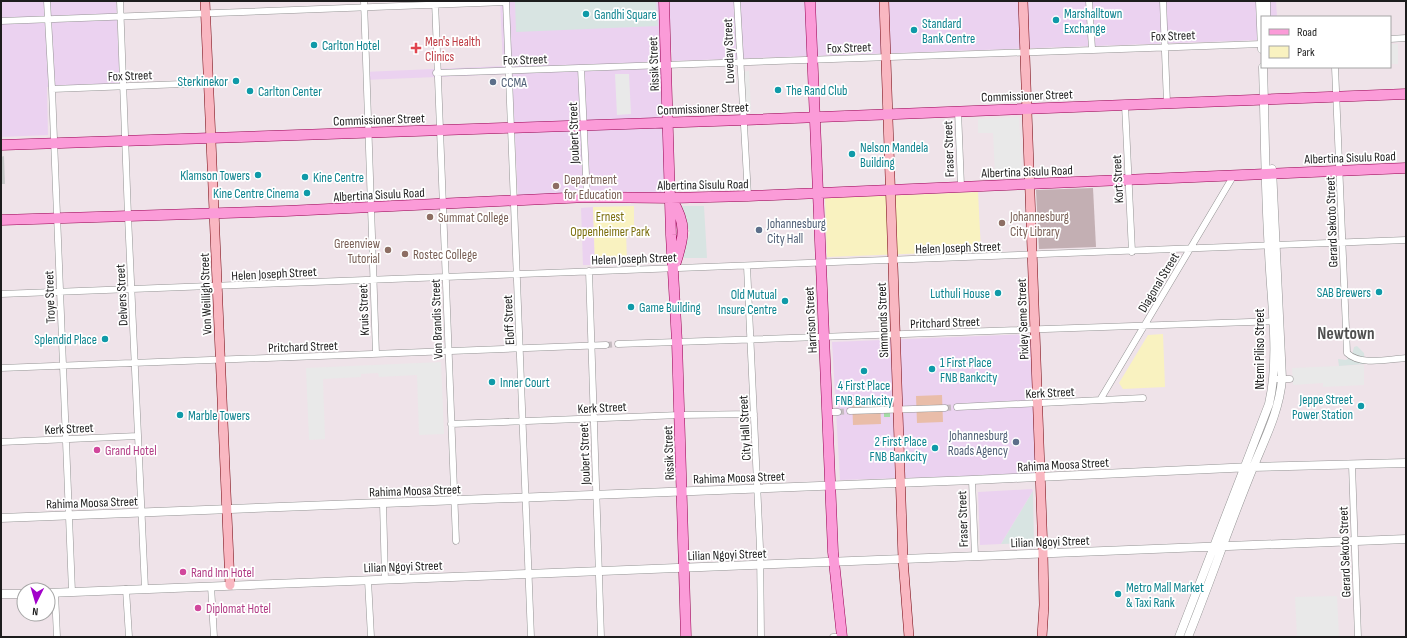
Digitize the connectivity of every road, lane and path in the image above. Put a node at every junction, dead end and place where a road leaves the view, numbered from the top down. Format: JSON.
{"nodes":[{"id":1,"x":47,"y":1,"type":"edge"},
{"id":2,"x":120,"y":1,"type":"edge"},
{"id":3,"x":205,"y":1,"type":"edge"},
{"id":4,"x":664,"y":1,"type":"edge"},
{"id":5,"x":737,"y":1,"type":"edge"},
{"id":6,"x":810,"y":1,"type":"edge"},
{"id":7,"x":884,"y":1,"type":"edge"},
{"id":8,"x":1023,"y":1,"type":"edge"},
{"id":9,"x":1089,"y":1,"type":"edge"},
{"id":10,"x":1163,"y":1,"type":"edge"},
{"id":11,"x":1260,"y":1,"type":"edge"},
{"id":12,"x":1266,"y":1,"type":"edge"},
{"id":13,"x":506,"y":2,"type":"edge"},
{"id":14,"x":435,"y":3,"type":"edge"},
{"id":15,"x":364,"y":4,"type":"edge"},
{"id":16,"x":206,"y":13,"type":"junction"},
{"id":17,"x":121,"y":16,"type":"junction"},
{"id":18,"x":1266,"y":16,"type":"edge"},
{"id":19,"x":48,"y":19,"type":"junction"},
{"id":20,"x":1,"y":21,"type":"edge"},
{"id":21,"x":1261,"y":22,"type":"edge"},
{"id":22,"x":1406,"y":38,"type":"edge"},
{"id":23,"x":1391,"y":39,"type":"edge"},
{"id":24,"x":1261,"y":44,"type":"edge"},
{"id":25,"x":1165,"y":46,"type":"junction"},
{"id":26,"x":1092,"y":49,"type":"junction"},
{"id":27,"x":1025,"y":52,"type":"junction"},
{"id":28,"x":886,"y":57,"type":"junction"},
{"id":29,"x":813,"y":59,"type":"junction"},
{"id":30,"x":740,"y":62,"type":"junction"},
{"id":31,"x":666,"y":65,"type":"junction"},
{"id":32,"x":581,"y":68,"type":"junction"},
{"id":33,"x":1263,"y":68,"type":"edge"},
{"id":34,"x":1268,"y":68,"type":"edge"},
{"id":35,"x":1335,"y":68,"type":"edge"},
{"id":36,"x":508,"y":71,"type":"junction"},
{"id":37,"x":436,"y":73,"type":"junction"},
{"id":38,"x":209,"y":83,"type":"junction"},
{"id":39,"x":123,"y":86,"type":"junction"},
{"id":40,"x":52,"y":89,"type":"junction"},
{"id":41,"x":1406,"y":94,"type":"edge"},
{"id":42,"x":1336,"y":95,"type":"junction"},
{"id":43,"x":1266,"y":99,"type":"junction"},
{"id":44,"x":1167,"y":103,"type":"junction"},
{"id":45,"x":1125,"y":105,"type":"junction"},
{"id":46,"x":1028,"y":108,"type":"junction"},
{"id":47,"x":958,"y":111,"type":"junction"},
{"id":48,"x":888,"y":113,"type":"junction"},
{"id":49,"x":815,"y":116,"type":"junction"},
{"id":50,"x":743,"y":120,"type":"junction"},
{"id":51,"x":668,"y":122,"type":"junction"},
{"id":52,"x":584,"y":125,"type":"junction"},
{"id":53,"x":510,"y":128,"type":"junction"},
{"id":54,"x":439,"y":130,"type":"junction"},
{"id":55,"x":369,"y":132,"type":"junction"},
{"id":56,"x":211,"y":138,"type":"junction"},
{"id":57,"x":125,"y":141,"type":"junction"},
{"id":58,"x":54,"y":143,"type":"junction"},
{"id":59,"x":1,"y":145,"type":"edge"},
{"id":60,"x":1406,"y":168,"type":"edge"},
{"id":61,"x":1340,"y":170,"type":"junction"},
{"id":62,"x":1270,"y":173,"type":"junction"},
{"id":63,"x":1234,"y":175,"type":"junction"},
{"id":64,"x":1128,"y":179,"type":"junction"},
{"id":65,"x":1031,"y":184,"type":"junction"},
{"id":66,"x":961,"y":186,"type":"junction"},
{"id":67,"x":890,"y":190,"type":"junction"},
{"id":68,"x":817,"y":193,"type":"junction"},
{"id":69,"x":748,"y":196,"type":"junction"},
{"id":70,"x":587,"y":197,"type":"junction"},
{"id":71,"x":671,"y":198,"type":"junction"},
{"id":72,"x":514,"y":200,"type":"junction"},
{"id":73,"x":443,"y":204,"type":"junction"},
{"id":74,"x":371,"y":207,"type":"junction"},
{"id":75,"x":214,"y":213,"type":"junction"},
{"id":76,"x":128,"y":216,"type":"junction"},
{"id":77,"x":57,"y":218,"type":"junction"},
{"id":78,"x":1,"y":220,"type":"edge"},
{"id":79,"x":1406,"y":240,"type":"edge"},
{"id":80,"x":1342,"y":242,"type":"junction"},
{"id":81,"x":1272,"y":246,"type":"junction"},
{"id":82,"x":1191,"y":249,"type":"junction"},
{"id":83,"x":1132,"y":252,"type":"junction"},
{"id":84,"x":1033,"y":255,"type":"junction"},
{"id":85,"x":893,"y":260,"type":"junction"},
{"id":86,"x":820,"y":264,"type":"junction"},
{"id":87,"x":747,"y":266,"type":"junction"},
{"id":88,"x":674,"y":268,"type":"junction"},
{"id":89,"x":589,"y":271,"type":"junction"},
{"id":90,"x":517,"y":274,"type":"junction"},
{"id":91,"x":446,"y":277,"type":"junction"},
{"id":92,"x":373,"y":280,"type":"junction"},
{"id":93,"x":217,"y":287,"type":"junction"},
{"id":94,"x":132,"y":290,"type":"junction"},
{"id":95,"x":60,"y":293,"type":"junction"},
{"id":96,"x":1,"y":294,"type":"edge"},
{"id":97,"x":1275,"y":321,"type":"junction"},
{"id":98,"x":1145,"y":325,"type":"junction"},
{"id":99,"x":1036,"y":329,"type":"junction"},
{"id":100,"x":895,"y":335,"type":"junction"},
{"id":101,"x":824,"y":337,"type":"junction"},
{"id":102,"x":750,"y":340,"type":"junction"},
{"id":103,"x":677,"y":342,"type":"junction"},
{"id":104,"x":618,"y":344,"type":"tunnel mouth"},
{"id":105,"x":592,"y":345,"type":"junction"},
{"id":106,"x":606,"y":345,"type":"tunnel mouth"},
{"id":107,"x":520,"y":347,"type":"junction"},
{"id":108,"x":448,"y":350,"type":"junction"},
{"id":109,"x":376,"y":354,"type":"junction"},
{"id":110,"x":1406,"y":358,"type":"edge"},
{"id":111,"x":220,"y":360,"type":"junction"},
{"id":112,"x":135,"y":363,"type":"junction"},
{"id":113,"x":62,"y":366,"type":"junction"},
{"id":114,"x":1,"y":368,"type":"edge"},
{"id":115,"x":1143,"y":398,"type":"dead end"},
{"id":116,"x":1100,"y":400,"type":"junction"},
{"id":117,"x":1038,"y":403,"type":"junction"},
{"id":118,"x":957,"y":407,"type":"tunnel mouth"},
{"id":119,"x":945,"y":408,"type":"tunnel mouth"},
{"id":120,"x":898,"y":409,"type":"junction"},
{"id":121,"x":850,"y":411,"type":"tunnel mouth"},
{"id":122,"x":827,"y":412,"type":"junction"},
{"id":123,"x":838,"y":412,"type":"tunnel mouth"},
{"id":124,"x":754,"y":414,"type":"junction"},
{"id":125,"x":680,"y":415,"type":"junction"},
{"id":126,"x":594,"y":419,"type":"junction"},
{"id":127,"x":522,"y":422,"type":"junction"},
{"id":128,"x":451,"y":424,"type":"junction"},
{"id":129,"x":138,"y":436,"type":"junction"},
{"id":130,"x":65,"y":439,"type":"junction"},
{"id":131,"x":1,"y":442,"type":"edge"},
{"id":132,"x":1406,"y":463,"type":"edge"},
{"id":133,"x":1352,"y":465,"type":"junction"},
{"id":134,"x":1248,"y":468,"type":"junction"},
{"id":135,"x":1039,"y":477,"type":"junction"},
{"id":136,"x":972,"y":480,"type":"junction"},
{"id":137,"x":901,"y":483,"type":"junction"},
{"id":138,"x":830,"y":486,"type":"junction"},
{"id":139,"x":757,"y":488,"type":"junction"},
{"id":140,"x":682,"y":492,"type":"junction"},
{"id":141,"x":596,"y":495,"type":"junction"},
{"id":142,"x":525,"y":497,"type":"junction"},
{"id":143,"x":454,"y":500,"type":"junction"},
{"id":144,"x":383,"y":503,"type":"junction"},
{"id":145,"x":227,"y":509,"type":"junction"},
{"id":146,"x":141,"y":512,"type":"junction"},
{"id":147,"x":68,"y":515,"type":"junction"},
{"id":148,"x":1,"y":518,"type":"edge"},
{"id":149,"x":1406,"y":539,"type":"edge"},
{"id":150,"x":456,"y":541,"type":"dead end"},
{"id":151,"x":1354,"y":541,"type":"junction"},
{"id":152,"x":1218,"y":546,"type":"junction"},
{"id":153,"x":1043,"y":553,"type":"junction"},
{"id":154,"x":975,"y":556,"type":"junction"},
{"id":155,"x":903,"y":559,"type":"junction"},
{"id":156,"x":834,"y":561,"type":"junction"},
{"id":157,"x":761,"y":564,"type":"junction"},
{"id":158,"x":685,"y":567,"type":"junction"},
{"id":159,"x":599,"y":570,"type":"junction"},
{"id":160,"x":528,"y":573,"type":"junction"},
{"id":161,"x":385,"y":579,"type":"junction"},
{"id":162,"x":368,"y":580,"type":"junction"},
{"id":163,"x":230,"y":585,"type":"junction"},
{"id":164,"x":211,"y":586,"type":"junction"},
{"id":165,"x":144,"y":588,"type":"junction"},
{"id":166,"x":126,"y":589,"type":"junction"},
{"id":167,"x":72,"y":592,"type":"junction"},
{"id":168,"x":56,"y":593,"type":"edge"},
{"id":169,"x":1,"y":594,"type":"edge"},
{"id":170,"x":16,"y":594,"type":"edge"},
{"id":171,"x":55,"y":622,"type":"edge"},
{"id":172,"x":57,"y":637,"type":"edge"},
{"id":173,"x":128,"y":637,"type":"edge"},
{"id":174,"x":214,"y":637,"type":"edge"},
{"id":175,"x":371,"y":637,"type":"edge"},
{"id":176,"x":531,"y":637,"type":"edge"},
{"id":177,"x":601,"y":637,"type":"edge"},
{"id":178,"x":686,"y":637,"type":"edge"},
{"id":179,"x":761,"y":637,"type":"edge"},
{"id":180,"x":833,"y":637,"type":"edge"},
{"id":181,"x":842,"y":637,"type":"edge"},
{"id":182,"x":909,"y":637,"type":"edge"},
{"id":183,"x":1042,"y":637,"type":"edge"},
{"id":184,"x":1179,"y":637,"type":"edge"},
{"id":185,"x":1188,"y":637,"type":"edge"},
{"id":186,"x":1358,"y":637,"type":"edge"}],
"edges":[{"from":1,"to":19,"type":"street","name":"Troye Street"},
{"from":2,"to":17,"type":"street","name":"Delvers Street"},
{"from":3,"to":16,"type":"main road","name":"Von Weilligh Street"},
{"from":4,"to":31,"type":"main road","name":"Rissik Street"},
{"from":5,"to":30,"type":"street","name":"Loveday Street"},
{"from":6,"to":29,"type":"main road","name":"Harrison Street"},
{"from":7,"to":28,"type":"main road","name":"Simmonds Street"},
{"from":8,"to":27,"type":"main road","name":"Pixley Seme Street"},
{"from":9,"to":26,"type":"street"},
{"from":10,"to":25,"type":"street"},
{"from":11,"to":21,"type":"street"},
{"from":12,"to":18,"type":"street"},
{"from":13,"to":14,"type":"street"},
{"from":13,"to":36,"type":"street","name":"Eloff Street"},
{"from":14,"to":15,"type":"street"},
{"from":14,"to":37,"type":"street","name":"Von Brandis Street"},
{"from":15,"to":16,"type":"street"},
{"from":15,"to":55,"type":"street","name":"Kruis Street"},
{"from":16,"to":17,"type":"street"},
{"from":16,"to":38,"type":"main road","name":"Von Weilligh Street"},
{"from":17,"to":19,"type":"street"},
{"from":17,"to":39,"type":"street","name":"Delvers Street"},
{"from":19,"to":20,"type":"street"},
{"from":19,"to":40,"type":"street","name":"Troye Street"},
{"from":22,"to":23,"type":"street"},
{"from":24,"to":25,"type":"street","name":"Fox Street"},
{"from":25,"to":26,"type":"street","name":"Fox Street"},
{"from":25,"to":44,"type":"street"},
{"from":26,"to":27,"type":"street","name":"Fox Street"},
{"from":27,"to":28,"type":"street","name":"Fox Street"},
{"from":27,"to":46,"type":"main road","name":"Pixley Seme Street"},
{"from":28,"to":29,"type":"street","name":"Fox Street"},
{"from":28,"to":48,"type":"main road","name":"Simmonds Street"},
{"from":29,"to":30,"type":"street","name":"Fox Street"},
{"from":29,"to":49,"type":"main road","name":"Harrison Street"},
{"from":30,"to":31,"type":"street","name":"Fox Street"},
{"from":30,"to":50,"type":"street","name":"Loveday Street"},
{"from":31,"to":32,"type":"street","name":"Fox Street"},
{"from":31,"to":51,"type":"main road","name":"Rissik Street"},
{"from":32,"to":36,"type":"street","name":"Fox Street"},
{"from":32,"to":52,"type":"street","name":"Joubert Street"},
{"from":33,"to":43,"type":"street","name":"Ntemi Piliso Street"},
{"from":34,"to":43,"type":"street","name":"Ntemi Piliso Street"},
{"from":35,"to":42,"type":"street","name":"Gerard Sekoto Street"},
{"from":36,"to":37,"type":"street","name":"Fox Street"},
{"from":36,"to":53,"type":"street","name":"Eloff Street"},
{"from":37,"to":54,"type":"street","name":"Von Brandis Street"},
{"from":38,"to":39,"type":"street","name":"Fox Street"},
{"from":38,"to":56,"type":"main road","name":"Von Weilligh Street"},
{"from":39,"to":40,"type":"street","name":"Fox Street"},
{"from":39,"to":57,"type":"street","name":"Delvers Street"},
{"from":40,"to":58,"type":"street","name":"Troye Street"},
{"from":41,"to":42,"type":"main road","name":"Commissioner Street"},
{"from":42,"to":43,"type":"main road","name":"Commissioner Street"},
{"from":42,"to":61,"type":"street","name":"Gerard Sekoto Street"},
{"from":43,"to":44,"type":"main road","name":"Commissioner Street"},
{"from":43,"to":62,"type":"street","name":"Ntemi Piliso Street"},
{"from":44,"to":45,"type":"main road","name":"Commissioner Street"},
{"from":45,"to":46,"type":"main road","name":"Commissioner Street"},
{"from":45,"to":64,"type":"street","name":"Kort Street"},
{"from":46,"to":47,"type":"main road","name":"Commissioner Street"},
{"from":46,"to":65,"type":"main road","name":"Pixley Seme Street"},
{"from":47,"to":48,"type":"main road","name":"Commissioner Street"},
{"from":47,"to":66,"type":"street","name":"Fraser Street"},
{"from":48,"to":49,"type":"main road","name":"Commissioner Street"},
{"from":48,"to":67,"type":"main road","name":"Simmonds Street"},
{"from":49,"to":50,"type":"main road","name":"Commissioner Street"},
{"from":49,"to":68,"type":"main road","name":"Harrison Street"},
{"from":50,"to":51,"type":"main road","name":"Commissioner Street"},
{"from":50,"to":69,"type":"street","name":"Loveday Street"},
{"from":51,"to":52,"type":"main road","name":"Commissioner Street"},
{"from":51,"to":71,"type":"main road","name":"Rissik Street"},
{"from":52,"to":53,"type":"main road","name":"Commissioner Street"},
{"from":52,"to":70,"type":"street","name":"Joubert Street"},
{"from":53,"to":54,"type":"main road","name":"Commissioner Street"},
{"from":53,"to":72,"type":"street","name":"Eloff Street"},
{"from":54,"to":55,"type":"main road","name":"Commissioner Street"},
{"from":54,"to":73,"type":"street","name":"Von Brandis Street"},
{"from":55,"to":56,"type":"main road","name":"Commissioner Street"},
{"from":55,"to":74,"type":"street","name":"Kruis Street"},
{"from":56,"to":57,"type":"main road","name":"Commissioner Street"},
{"from":56,"to":75,"type":"main road","name":"Von Weilligh Street"},
{"from":57,"to":58,"type":"main road","name":"Commissioner Street"},
{"from":57,"to":76,"type":"street","name":"Delvers Street"},
{"from":58,"to":59,"type":"main road","name":"Commissioner Street"},
{"from":58,"to":77,"type":"street","name":"Troye Street"},
{"from":60,"to":61,"type":"main road","name":"Albertina Sisulu Road"},
{"from":61,"to":62,"type":"main road","name":"Albertina Sisulu Road"},
{"from":61,"to":80,"type":"street","name":"Gerard Sekoto Street"},
{"from":62,"to":63,"type":"main road","name":"Albertina Sisulu Road"},
{"from":62,"to":81,"type":"street","name":"Ntemi Piliso Street"},
{"from":63,"to":64,"type":"main road","name":"Albertina Sisulu Road"},
{"from":63,"to":82,"type":"street","name":"Diagonal Street"},
{"from":64,"to":65,"type":"main road","name":"Albertina Sisulu Road"},
{"from":64,"to":83,"type":"street","name":"Kort Street"},
{"from":65,"to":66,"type":"main road","name":"Albertina Sisulu Road"},
{"from":65,"to":84,"type":"main road","name":"Pixley Seme Street"},
{"from":66,"to":67,"type":"main road","name":"Albertina Sisulu Road"},
{"from":67,"to":68,"type":"main road","name":"Albertina Sisulu Road"},
{"from":67,"to":85,"type":"main road","name":"Simmonds Street"},
{"from":68,"to":69,"type":"main road","name":"Albertina Sisulu Road"},
{"from":68,"to":86,"type":"main road","name":"Harrison Street"},
{"from":69,"to":71,"type":"main road","name":"Albertina Sisulu Road"},
{"from":70,"to":71,"type":"main road","name":"Albertina Sisulu Road"},
{"from":70,"to":72,"type":"main road","name":"Albertina Sisulu Road"},
{"from":71,"to":88,"type":"main road","name":"Rissik Street"},
{"from":72,"to":73,"type":"main road","name":"Albertina Sisulu Road"},
{"from":72,"to":90,"type":"street","name":"Eloff Street"},
{"from":73,"to":74,"type":"main road","name":"Albertina Sisulu Road"},
{"from":73,"to":91,"type":"street","name":"Von Brandis Street"},
{"from":74,"to":75,"type":"main road","name":"Albertina Sisulu Road"},
{"from":74,"to":92,"type":"street","name":"Kruis Street"},
{"from":75,"to":76,"type":"main road","name":"Albertina Sisulu Road"},
{"from":75,"to":93,"type":"main road","name":"Von Weilligh Street"},
{"from":76,"to":77,"type":"main road","name":"Albertina Sisulu Road"},
{"from":76,"to":94,"type":"street","name":"Delvers Street"},
{"from":77,"to":78,"type":"main road","name":"Albertina Sisulu Road"},
{"from":77,"to":95,"type":"street","name":"Troye Street"},
{"from":79,"to":80,"type":"street","name":"Helen Joseph Street"},
{"from":80,"to":81,"type":"street","name":"Helen Joseph Street"},
{"from":80,"to":110,"type":"street","name":"Gerard Sekoto Street"},
{"from":81,"to":82,"type":"street","name":"Helen Joseph Street"},
{"from":81,"to":97,"type":"street","name":"Ntemi Piliso Street"},
{"from":82,"to":83,"type":"street","name":"Helen Joseph Street"},
{"from":82,"to":98,"type":"street","name":"Diagonal Street"},
{"from":83,"to":84,"type":"street","name":"Helen Joseph Street"},
{"from":84,"to":85,"type":"street","name":"Helen Joseph Street"},
{"from":84,"to":99,"type":"main road","name":"Pixley Seme Street"},
{"from":85,"to":86,"type":"street","name":"Helen Joseph Street"},
{"from":85,"to":100,"type":"main road","name":"Simmonds Street"},
{"from":86,"to":87,"type":"street","name":"Helen Joseph Street"},
{"from":86,"to":101,"type":"main road","name":"Harrison Street"},
{"from":87,"to":88,"type":"street","name":"Helen Joseph Street"},
{"from":87,"to":102,"type":"street","name":"City Hall Street"},
{"from":88,"to":89,"type":"street","name":"Helen Joseph Street"},
{"from":88,"to":103,"type":"main road","name":"Rissik Street"},
{"from":89,"to":90,"type":"street","name":"Helen Joseph Street"},
{"from":89,"to":105,"type":"street","name":"Joubert Street"},
{"from":90,"to":91,"type":"street","name":"Helen Joseph Street"},
{"from":90,"to":107,"type":"street","name":"Eloff Street"},
{"from":91,"to":92,"type":"street","name":"Helen Joseph Street"},
{"from":91,"to":108,"type":"street","name":"Von Brandis Street"},
{"from":92,"to":93,"type":"street","name":"Helen Joseph Street"},
{"from":92,"to":109,"type":"street","name":"Kruis Street"},
{"from":93,"to":94,"type":"street","name":"Helen Joseph Street"},
{"from":93,"to":111,"type":"main road","name":"Von Weilligh Street"},
{"from":94,"to":95,"type":"street","name":"Helen Joseph Street"},
{"from":94,"to":112,"type":"street","name":"Delvers Street"},
{"from":95,"to":96,"type":"street","name":"Helen Joseph Street"},
{"from":95,"to":113,"type":"street","name":"Troye Street"},
{"from":97,"to":98,"type":"street","name":"Pritchard Street"},
{"from":97,"to":134,"type":"street","name":"Ntemi Piliso Street"},
{"from":98,"to":99,"type":"street","name":"Pritchard Street"},
{"from":98,"to":116,"type":"street","name":"Diagonal Street"},
{"from":99,"to":100,"type":"street","name":"Pritchard Street"},
{"from":99,"to":117,"type":"main road","name":"Pixley Seme Street"},
{"from":100,"to":101,"type":"street","name":"Pritchard Street"},
{"from":100,"to":120,"type":"main road","name":"Simmonds Street"},
{"from":101,"to":102,"type":"street","name":"Pritchard Street"},
{"from":101,"to":122,"type":"main road","name":"Harrison Street"},
{"from":102,"to":103,"type":"street","name":"Pritchard Street"},
{"from":102,"to":124,"type":"street","name":"City Hall Street"},
{"from":103,"to":104,"type":"street","name":"Pritchard Street"},
{"from":103,"to":125,"type":"main road","name":"Rissik Street"},
{"from":105,"to":106,"type":"street","name":"Pritchard Street"},
{"from":105,"to":107,"type":"street","name":"Pritchard Street"},
{"from":105,"to":126,"type":"street","name":"Joubert Street"},
{"from":107,"to":108,"type":"street","name":"Pritchard Street"},
{"from":107,"to":127,"type":"street","name":"Eloff Street"},
{"from":108,"to":109,"type":"street","name":"Pritchard Street"},
{"from":108,"to":128,"type":"street","name":"Von Brandis Street"},
{"from":109,"to":111,"type":"street","name":"Pritchard Street"},
{"from":111,"to":112,"type":"street","name":"Pritchard Street"},
{"from":111,"to":145,"type":"main road","name":"Von Weilligh Street"},
{"from":112,"to":113,"type":"street","name":"Pritchard Street"},
{"from":112,"to":129,"type":"street","name":"Delvers Street"},
{"from":113,"to":114,"type":"street","name":"Pritchard Street"},
{"from":113,"to":130,"type":"street","name":"Troye Street"},
{"from":115,"to":116,"type":"street","name":"Kerk Street"},
{"from":116,"to":117,"type":"street","name":"Kerk Street"},
{"from":117,"to":118,"type":"street","name":"Kerk Street"},
{"from":117,"to":135,"type":"main road","name":"Pixley Seme Street"},
{"from":119,"to":120,"type":"street"},
{"from":120,"to":121,"type":"street"},
{"from":120,"to":137,"type":"main road","name":"Simmonds Street"},
{"from":122,"to":123,"type":"street"},
{"from":122,"to":138,"type":"main road","name":"Harrison Street"},
{"from":124,"to":125,"type":"street","name":"Kerk Street"},
{"from":124,"to":139,"type":"street","name":"City Hall Street"},
{"from":125,"to":126,"type":"street","name":"Kerk Street"},
{"from":125,"to":140,"type":"main road","name":"Rissik Street"},
{"from":126,"to":127,"type":"street","name":"Kerk Street"},
{"from":126,"to":141,"type":"street","name":"Joubert Street"},
{"from":127,"to":128,"type":"street","name":"Kerk Street"},
{"from":127,"to":142,"type":"street","name":"Eloff Street"},
{"from":128,"to":143,"type":"street","name":"Von Brandis Street"},
{"from":129,"to":130,"type":"street","name":"Kerk Street"},
{"from":129,"to":146,"type":"street","name":"Delvers Street"},
{"from":130,"to":131,"type":"street","name":"Kerk Street"},
{"from":130,"to":147,"type":"street","name":"Troye Street"},
{"from":132,"to":133,"type":"street","name":"Rahima Moosa Street"},
{"from":133,"to":134,"type":"street","name":"Rahima Moosa Street"},
{"from":133,"to":151,"type":"street","name":"Gerard Sekoto Street"},
{"from":134,"to":135,"type":"street","name":"Rahima Moosa Street"},
{"from":134,"to":152,"type":"street","name":"Ntemi Piliso Street"},
{"from":135,"to":136,"type":"street","name":"Rahima Moosa Street"},
{"from":135,"to":153,"type":"main road","name":"Pixley Seme Street"},
{"from":136,"to":137,"type":"street","name":"Rahima Moosa Street"},
{"from":136,"to":154,"type":"street","name":"Fraser Street"},
{"from":137,"to":138,"type":"street","name":"Rahima Moosa Street"},
{"from":137,"to":155,"type":"main road","name":"Simmonds Street"},
{"from":138,"to":139,"type":"street","name":"Rahima Moosa Street"},
{"from":138,"to":156,"type":"main road","name":"Harrison Street"},
{"from":139,"to":140,"type":"street","name":"Rahima Moosa Street"},
{"from":139,"to":157,"type":"street","name":"City Hall Street"},
{"from":140,"to":141,"type":"street","name":"Rahima Moosa Street"},
{"from":140,"to":158,"type":"main road","name":"Rissik Street"},
{"from":141,"to":142,"type":"street","name":"Rahima Moosa Street"},
{"from":141,"to":159,"type":"street","name":"Joubert Street"},
{"from":142,"to":143,"type":"street","name":"Rahima Moosa Street"},
{"from":142,"to":160,"type":"street","name":"Eloff Street"},
{"from":143,"to":144,"type":"street","name":"Rahima Moosa Street"},
{"from":143,"to":150,"type":"street","name":"Von Brandis Street"},
{"from":144,"to":145,"type":"street","name":"Rahima Moosa Street"},
{"from":144,"to":161,"type":"street"},
{"from":145,"to":146,"type":"street","name":"Rahima Moosa Street"},
{"from":145,"to":163,"type":"main road","name":"Von Weilligh Street"},
{"from":146,"to":147,"type":"street","name":"Rahima Moosa Street"},
{"from":146,"to":165,"type":"street","name":"Delvers Street"},
{"from":147,"to":148,"type":"street","name":"Rahima Moosa Street"},
{"from":147,"to":167,"type":"street","name":"Troye Street"},
{"from":149,"to":151,"type":"street","name":"Lilian Ngoyi Street"},
{"from":151,"to":152,"type":"street","name":"Lilian Ngoyi Street"},
{"from":151,"to":186,"type":"street","name":"Gerard Sekoto Street"},
{"from":152,"to":153,"type":"street","name":"Lilian Ngoyi Street"},
{"from":152,"to":184,"type":"street","name":"Ntemi Piliso Street"},
{"from":152,"to":185,"type":"street","name":"Ntemi Piliso Street"},
{"from":153,"to":154,"type":"street","name":"Lilian Ngoyi Street"},
{"from":153,"to":183,"type":"main road","name":"Pixley Seme Street"},
{"from":154,"to":155,"type":"street","name":"Lilian Ngoyi Street"},
{"from":155,"to":156,"type":"street","name":"Lilian Ngoyi Street"},
{"from":155,"to":182,"type":"main road","name":"Simmonds Street"},
{"from":156,"to":157,"type":"street","name":"Lilian Ngoyi Street"},
{"from":156,"to":181,"type":"main road","name":"Harrison Street"},
{"from":157,"to":158,"type":"street","name":"Lilian Ngoyi Street"},
{"from":157,"to":179,"type":"street","name":"City Hall Street"},
{"from":158,"to":159,"type":"street","name":"Lilian Ngoyi Street"},
{"from":158,"to":178,"type":"main road","name":"Rissik Street"},
{"from":159,"to":160,"type":"street","name":"Lilian Ngoyi Street"},
{"from":159,"to":177,"type":"street","name":"Joubert Street"},
{"from":160,"to":161,"type":"street","name":"Lilian Ngoyi Street"},
{"from":160,"to":176,"type":"street","name":"Eloff Street"},
{"from":161,"to":162,"type":"street","name":"Lilian Ngoyi Street"},
{"from":162,"to":163,"type":"street","name":"Lilian Ngoyi Street"},
{"from":162,"to":175,"type":"street"},
{"from":163,"to":164,"type":"street","name":"Lilian Ngoyi Street"},
{"from":164,"to":165,"type":"street","name":"Lilian Ngoyi Street"},
{"from":164,"to":174,"type":"street"},
{"from":165,"to":166,"type":"street","name":"Lilian Ngoyi Street"},
{"from":166,"to":167,"type":"street","name":"Lilian Ngoyi Street"},
{"from":166,"to":173,"type":"street"},
{"from":167,"to":168,"type":"street","name":"Lilian Ngoyi Street"},
{"from":169,"to":170,"type":"street"},
{"from":171,"to":172,"type":"street"},
{"from":180,"to":181,"type":"street"}]}
